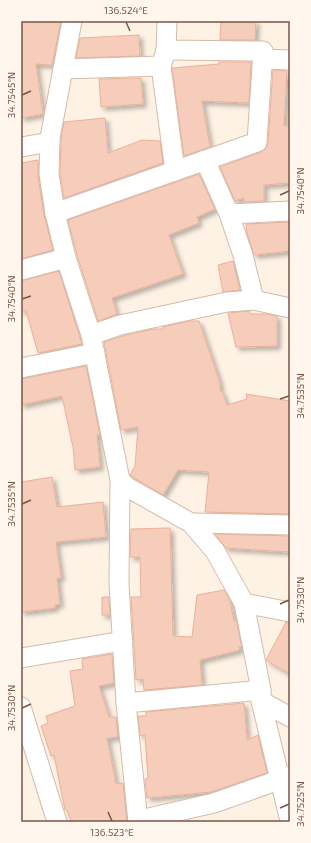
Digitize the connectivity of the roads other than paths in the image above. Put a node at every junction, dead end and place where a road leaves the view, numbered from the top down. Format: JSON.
{"nodes":[{"id":1,"x":72,"y":21,"type":"edge"},
{"id":2,"x":167,"y":21,"type":"edge"},
{"id":3,"x":164,"y":58,"type":"junction"},
{"id":4,"x":263,"y":60,"type":"junction"},
{"id":5,"x":290,"y":60,"type":"edge"},
{"id":6,"x":63,"y":69,"type":"junction"},
{"id":7,"x":50,"y":142,"type":"junction"},
{"id":8,"x":21,"y":147,"type":"edge"},
{"id":9,"x":205,"y":160,"type":"junction"},
{"id":10,"x":175,"y":171,"type":"junction"},
{"id":11,"x":290,"y":211,"type":"edge"},
{"id":12,"x":55,"y":213,"type":"junction"},
{"id":13,"x":229,"y":214,"type":"junction"},
{"id":14,"x":66,"y":258,"type":"junction"},
{"id":15,"x":21,"y":270,"type":"edge"},
{"id":16,"x":254,"y":300,"type":"junction"},
{"id":17,"x":290,"y":308,"type":"edge"},
{"id":18,"x":91,"y":335,"type":"junction"},
{"id":19,"x":95,"y":353,"type":"junction"},
{"id":20,"x":21,"y":368,"type":"edge"},
{"id":21,"x":120,"y":480,"type":"junction"},
{"id":22,"x":191,"y":523,"type":"junction"},
{"id":23,"x":290,"y":525,"type":"edge"},
{"id":24,"x":244,"y":603,"type":"junction"},
{"id":25,"x":290,"y":612,"type":"edge"},
{"id":26,"x":123,"y":641,"type":"junction"},
{"id":27,"x":21,"y":658,"type":"edge"},
{"id":28,"x":261,"y":696,"type":"junction"},
{"id":29,"x":126,"y":703,"type":"junction"},
{"id":30,"x":21,"y":707,"type":"edge"},
{"id":31,"x":290,"y":717,"type":"edge"},
{"id":32,"x":285,"y":777,"type":"edge"},
{"id":33,"x":290,"y":821,"type":"edge"},
{"id":34,"x":57,"y":822,"type":"edge"},
{"id":35,"x":138,"y":822,"type":"edge"},
{"id":36,"x":143,"y":822,"type":"edge"}],
"edges":[{"from":1,"to":6,"type":"street"},
{"from":2,"to":3,"type":"street"},
{"from":3,"to":4,"type":"street"},
{"from":3,"to":6,"type":"street"},
{"from":3,"to":10,"type":"street"},
{"from":4,"to":5,"type":"street"},
{"from":4,"to":9,"type":"street"},
{"from":6,"to":7,"type":"street"},
{"from":7,"to":8,"type":"street"},
{"from":7,"to":12,"type":"street"},
{"from":9,"to":10,"type":"street"},
{"from":9,"to":13,"type":"street"},
{"from":10,"to":12,"type":"street"},
{"from":11,"to":13,"type":"street"},
{"from":12,"to":14,"type":"street"},
{"from":13,"to":16,"type":"street"},
{"from":14,"to":15,"type":"street"},
{"from":14,"to":18,"type":"street"},
{"from":16,"to":17,"type":"street"},
{"from":16,"to":18,"type":"street"},
{"from":18,"to":19,"type":"street"},
{"from":19,"to":20,"type":"street"},
{"from":19,"to":21,"type":"street"},
{"from":21,"to":22,"type":"street"},
{"from":21,"to":26,"type":"street"},
{"from":22,"to":23,"type":"street"},
{"from":22,"to":24,"type":"street"},
{"from":24,"to":25,"type":"street"},
{"from":24,"to":28,"type":"street"},
{"from":26,"to":27,"type":"street"},
{"from":26,"to":29,"type":"street"},
{"from":28,"to":29,"type":"street"},
{"from":28,"to":31,"type":"street"},
{"from":28,"to":32,"type":"street"},
{"from":29,"to":35,"type":"street"},
{"from":30,"to":34,"type":"street"},
{"from":32,"to":33,"type":"street"},
{"from":32,"to":36,"type":"street"}]}
